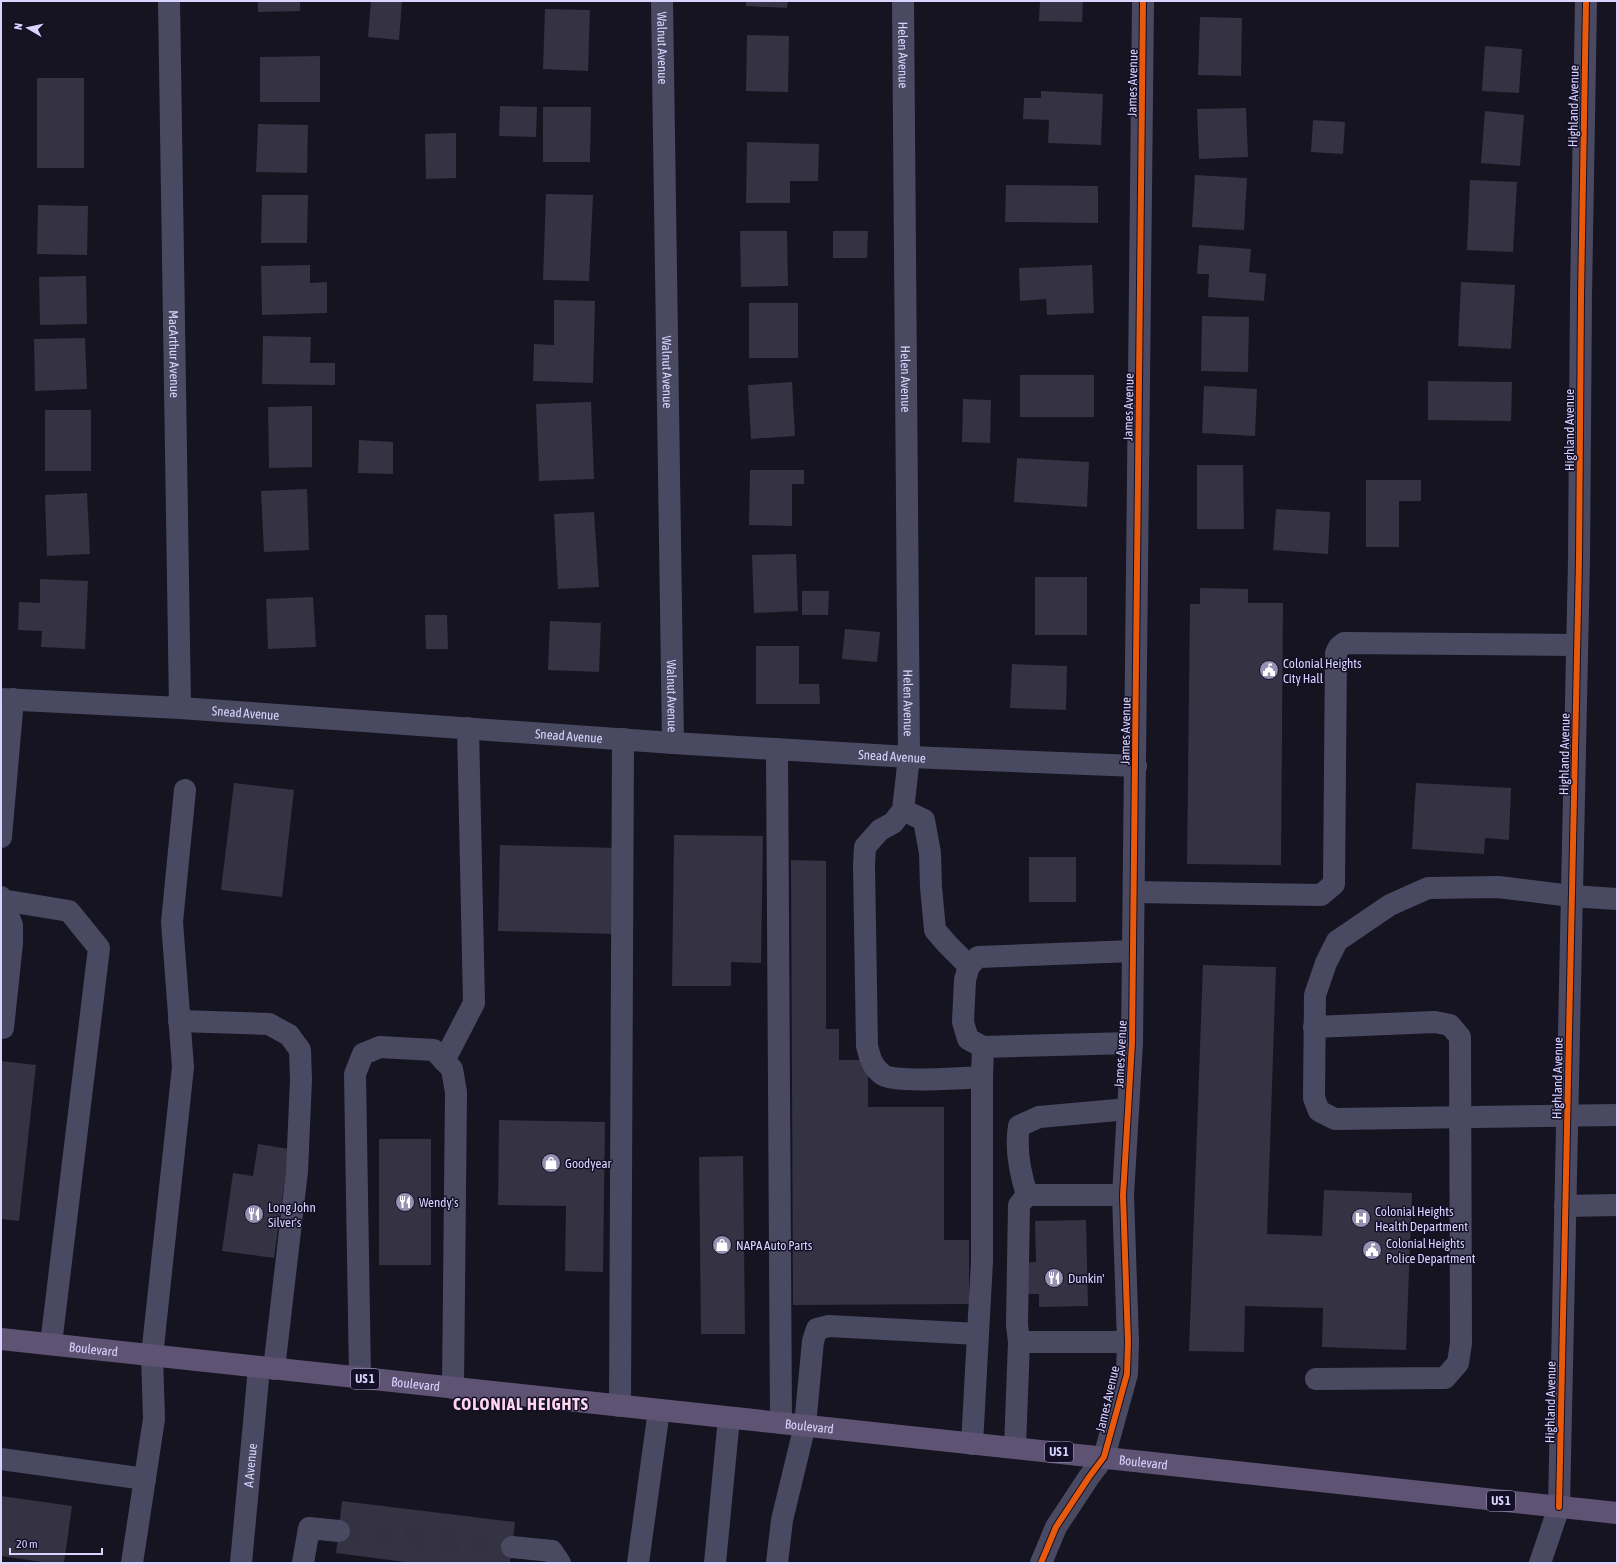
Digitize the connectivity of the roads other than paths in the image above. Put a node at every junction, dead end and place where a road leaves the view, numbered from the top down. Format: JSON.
{"nodes":[{"id":1,"x":169,"y":1,"type":"edge"},
{"id":2,"x":662,"y":1,"type":"edge"},
{"id":3,"x":903,"y":1,"type":"edge"},
{"id":4,"x":1143,"y":1,"type":"edge"},
{"id":5,"x":1586,"y":1,"type":"edge"},
{"id":6,"x":1577,"y":645,"type":"junction"},
{"id":7,"x":7,"y":699,"type":"edge"},
{"id":8,"x":180,"y":708,"type":"junction"},
{"id":9,"x":468,"y":728,"type":"junction"},
{"id":10,"x":623,"y":739,"type":"junction"},
{"id":11,"x":673,"y":743,"type":"junction"},
{"id":12,"x":777,"y":749,"type":"junction"},
{"id":13,"x":909,"y":757,"type":"junction"},
{"id":14,"x":1136,"y":766,"type":"junction"},
{"id":15,"x":185,"y":790,"type":"dead end"},
{"id":16,"x":903,"y":810,"type":"junction"},
{"id":17,"x":1,"y":838,"type":"edge"},
{"id":18,"x":1134,"y":892,"type":"junction"},
{"id":19,"x":1571,"y":896,"type":"junction"},
{"id":20,"x":2,"y":899,"type":"edge"},
{"id":21,"x":1617,"y":899,"type":"edge"},
{"id":22,"x":1133,"y":951,"type":"junction"},
{"id":23,"x":969,"y":966,"type":"junction"},
{"id":24,"x":179,"y":1021,"type":"junction"},
{"id":25,"x":1314,"y":1027,"type":"junction"},
{"id":26,"x":3,"y":1028,"type":"dead end"},
{"id":27,"x":1132,"y":1043,"type":"junction"},
{"id":28,"x":983,"y":1047,"type":"junction"},
{"id":29,"x":444,"y":1061,"type":"junction"},
{"id":30,"x":982,"y":1077,"type":"junction"},
{"id":31,"x":1128,"y":1109,"type":"junction"},
{"id":32,"x":1567,"y":1115,"type":"junction"},
{"id":33,"x":1617,"y":1115,"type":"edge"},
{"id":34,"x":1461,"y":1116,"type":"junction"},
{"id":35,"x":1027,"y":1195,"type":"junction"},
{"id":36,"x":1123,"y":1195,"type":"junction"},
{"id":37,"x":1617,"y":1205,"type":"edge"},
{"id":38,"x":1565,"y":1206,"type":"junction"},
{"id":39,"x":978,"y":1334,"type":"junction"},
{"id":40,"x":1,"y":1339,"type":"edge"},
{"id":41,"x":1019,"y":1342,"type":"junction"},
{"id":42,"x":1128,"y":1342,"type":"junction"},
{"id":43,"x":51,"y":1344,"type":"junction"},
{"id":44,"x":152,"y":1356,"type":"junction"},
{"id":45,"x":267,"y":1368,"type":"junction"},
{"id":46,"x":360,"y":1378,"type":"junction"},
{"id":47,"x":1316,"y":1379,"type":"dead end"},
{"id":48,"x":453,"y":1388,"type":"junction"},
{"id":49,"x":620,"y":1406,"type":"junction"},
{"id":50,"x":659,"y":1410,"type":"junction"},
{"id":51,"x":730,"y":1418,"type":"junction"},
{"id":52,"x":781,"y":1423,"type":"junction"},
{"id":53,"x":805,"y":1426,"type":"junction"},
{"id":54,"x":972,"y":1444,"type":"junction"},
{"id":55,"x":1015,"y":1447,"type":"junction"},
{"id":56,"x":1104,"y":1457,"type":"junction"},
{"id":57,"x":1,"y":1459,"type":"edge"},
{"id":58,"x":145,"y":1479,"type":"junction"},
{"id":59,"x":1559,"y":1507,"type":"junction"},
{"id":60,"x":1617,"y":1513,"type":"edge"},
{"id":61,"x":339,"y":1531,"type":"tunnel mouth"},
{"id":62,"x":512,"y":1547,"type":"tunnel mouth"},
{"id":63,"x":132,"y":1563,"type":"edge"},
{"id":64,"x":241,"y":1563,"type":"edge"},
{"id":65,"x":303,"y":1563,"type":"edge"},
{"id":66,"x":560,"y":1563,"type":"edge"},
{"id":67,"x":638,"y":1563,"type":"edge"},
{"id":68,"x":715,"y":1563,"type":"edge"},
{"id":69,"x":777,"y":1563,"type":"edge"},
{"id":70,"x":1041,"y":1563,"type":"edge"},
{"id":71,"x":1540,"y":1563,"type":"edge"}],
"edges":[{"from":1,"to":8,"type":"street","name":"MacArthur Avenue"},
{"from":2,"to":11,"type":"street","name":"Walnut Avenue"},
{"from":3,"to":13,"type":"street","name":"Helen Avenue"},
{"from":4,"to":14,"type":"street","name":"James Avenue"},
{"from":5,"to":6,"type":"street","name":"Highland Avenue"},
{"from":6,"to":18,"type":"street"},
{"from":6,"to":19,"type":"street","name":"Highland Avenue"},
{"from":7,"to":8,"type":"street","name":"Snead Avenue"},
{"from":7,"to":17,"type":"street"},
{"from":8,"to":9,"type":"street","name":"Snead Avenue"},
{"from":9,"to":10,"type":"street","name":"Snead Avenue"},
{"from":9,"to":29,"type":"street"},
{"from":10,"to":11,"type":"street","name":"Snead Avenue"},
{"from":10,"to":49,"type":"street"},
{"from":11,"to":12,"type":"street","name":"Snead Avenue"},
{"from":12,"to":13,"type":"street","name":"Snead Avenue"},
{"from":12,"to":52,"type":"street"},
{"from":13,"to":14,"type":"street","name":"Snead Avenue"},
{"from":13,"to":16,"type":"street","name":"Helen Avenue"},
{"from":14,"to":18,"type":"street","name":"James Avenue"},
{"from":15,"to":24,"type":"street"},
{"from":16,"to":23,"type":"street"},
{"from":16,"to":30,"type":"street"},
{"from":18,"to":22,"type":"street","name":"James Avenue"},
{"from":19,"to":21,"type":"street"},
{"from":19,"to":25,"type":"street"},
{"from":19,"to":32,"type":"street","name":"Highland Avenue"},
{"from":20,"to":26,"type":"street"},
{"from":20,"to":43,"type":"street"},
{"from":22,"to":23,"type":"street"},
{"from":22,"to":27,"type":"street","name":"James Avenue"},
{"from":23,"to":28,"type":"street"},
{"from":24,"to":44,"type":"street"},
{"from":24,"to":45,"type":"street","name":"A Avenue"},
{"from":25,"to":34,"type":"street"},
{"from":25,"to":34,"type":"street"},
{"from":27,"to":28,"type":"street"},
{"from":27,"to":31,"type":"street","name":"James Avenue"},
{"from":28,"to":30,"type":"street"},
{"from":29,"to":46,"type":"street"},
{"from":29,"to":48,"type":"street"},
{"from":30,"to":39,"type":"street"},
{"from":31,"to":35,"type":"street"},
{"from":31,"to":36,"type":"street","name":"James Avenue"},
{"from":32,"to":33,"type":"street"},
{"from":32,"to":34,"type":"street"},
{"from":32,"to":38,"type":"street","name":"Highland Avenue"},
{"from":34,"to":47,"type":"street"},
{"from":35,"to":36,"type":"street"},
{"from":35,"to":41,"type":"street"},
{"from":36,"to":42,"type":"street","name":"James Avenue"},
{"from":37,"to":38,"type":"street"},
{"from":38,"to":59,"type":"street","name":"Highland Avenue"},
{"from":39,"to":53,"type":"street"},
{"from":39,"to":54,"type":"street"},
{"from":40,"to":43,"type":"main road","name":"Boulevard","number":"US 1"},
{"from":41,"to":42,"type":"street"},
{"from":41,"to":55,"type":"street"},
{"from":42,"to":56,"type":"street","name":"James Avenue"},
{"from":43,"to":44,"type":"main road","name":"Boulevard","number":"US 1"},
{"from":44,"to":45,"type":"main road","name":"Boulevard","number":"US 1"},
{"from":44,"to":58,"type":"street"},
{"from":45,"to":46,"type":"main road","name":"Boulevard","number":"US 1"},
{"from":45,"to":64,"type":"street","name":"A Avenue"},
{"from":46,"to":48,"type":"main road","name":"Boulevard","number":"US 1"},
{"from":48,"to":49,"type":"main road","name":"Boulevard","number":"US 1"},
{"from":49,"to":50,"type":"main road","name":"Boulevard","number":"US 1"},
{"from":50,"to":51,"type":"main road","name":"Boulevard","number":"US 1"},
{"from":50,"to":67,"type":"street"},
{"from":51,"to":52,"type":"main road","name":"Boulevard","number":"US 1"},
{"from":51,"to":68,"type":"street"},
{"from":52,"to":53,"type":"main road","name":"Boulevard","number":"US 1"},
{"from":53,"to":54,"type":"main road","name":"Boulevard","number":"US 1"},
{"from":53,"to":69,"type":"street"},
{"from":54,"to":55,"type":"main road","name":"Boulevard","number":"US 1"},
{"from":55,"to":56,"type":"main road","name":"Boulevard","number":"US 1"},
{"from":56,"to":59,"type":"main road","name":"Boulevard","number":"US 1"},
{"from":56,"to":70,"type":"street"},
{"from":57,"to":58,"type":"street"},
{"from":58,"to":63,"type":"street"},
{"from":59,"to":60,"type":"main road","name":"Boulevard","number":"US 1"},
{"from":59,"to":71,"type":"street","name":"Highland Avenue"},
{"from":61,"to":65,"type":"street"},
{"from":62,"to":66,"type":"street"}]}
